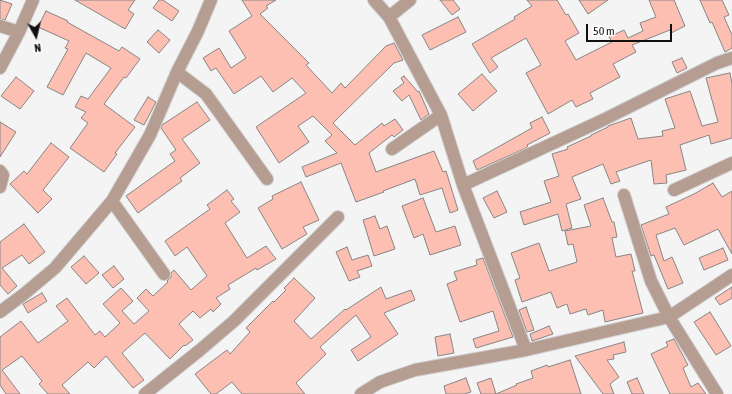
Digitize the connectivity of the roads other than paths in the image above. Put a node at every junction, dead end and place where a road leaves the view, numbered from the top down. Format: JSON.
{"nodes":[{"id":1,"x":33,"y":0,"type":"edge"},
{"id":2,"x":211,"y":0,"type":"edge"},
{"id":3,"x":374,"y":0,"type":"edge"},
{"id":4,"x":410,"y":0,"type":"edge"},
{"id":5,"x":389,"y":17,"type":"junction"},
{"id":6,"x":0,"y":26,"type":"edge"},
{"id":7,"x":19,"y":32,"type":"junction"},
{"id":8,"x":732,"y":58,"type":"edge"},
{"id":9,"x":0,"y":68,"type":"edge"},
{"id":10,"x":177,"y":72,"type":"junction"},
{"id":11,"x":441,"y":115,"type":"junction"},
{"id":12,"x":392,"y":149,"type":"dead end"},
{"id":13,"x":732,"y":163,"type":"edge"},
{"id":14,"x":0,"y":171,"type":"edge"},
{"id":15,"x":267,"y":179,"type":"dead end"},
{"id":16,"x":463,"y":185,"type":"junction"},
{"id":17,"x":0,"y":186,"type":"edge"},
{"id":18,"x":674,"y":190,"type":"dead end"},
{"id":19,"x":624,"y":195,"type":"dead end"},
{"id":20,"x":112,"y":201,"type":"junction"},
{"id":21,"x":338,"y":217,"type":"dead end"},
{"id":22,"x":164,"y":274,"type":"dead end"},
{"id":23,"x":732,"y":275,"type":"edge"},
{"id":24,"x":0,"y":312,"type":"edge"},
{"id":25,"x":669,"y":317,"type":"junction"},
{"id":26,"x":526,"y":350,"type":"junction"},
{"id":27,"x":145,"y":394,"type":"edge"},
{"id":28,"x":361,"y":394,"type":"edge"},
{"id":29,"x":717,"y":394,"type":"edge"}],
"edges":[{"from":1,"to":7,"type":"street"},
{"from":2,"to":10,"type":"street"},
{"from":3,"to":5,"type":"street"},
{"from":4,"to":5,"type":"street"},
{"from":5,"to":11,"type":"street"},
{"from":6,"to":7,"type":"street"},
{"from":7,"to":9,"type":"street"},
{"from":8,"to":16,"type":"street"},
{"from":10,"to":15,"type":"street"},
{"from":10,"to":20,"type":"street"},
{"from":11,"to":12,"type":"street"},
{"from":11,"to":16,"type":"street"},
{"from":13,"to":18,"type":"street"},
{"from":14,"to":17,"type":"street"},
{"from":16,"to":26,"type":"street"},
{"from":19,"to":25,"type":"street"},
{"from":20,"to":22,"type":"street"},
{"from":20,"to":24,"type":"street"},
{"from":21,"to":27,"type":"street"},
{"from":23,"to":25,"type":"street"},
{"from":25,"to":26,"type":"street"},
{"from":25,"to":29,"type":"street"},
{"from":26,"to":28,"type":"street"}]}
